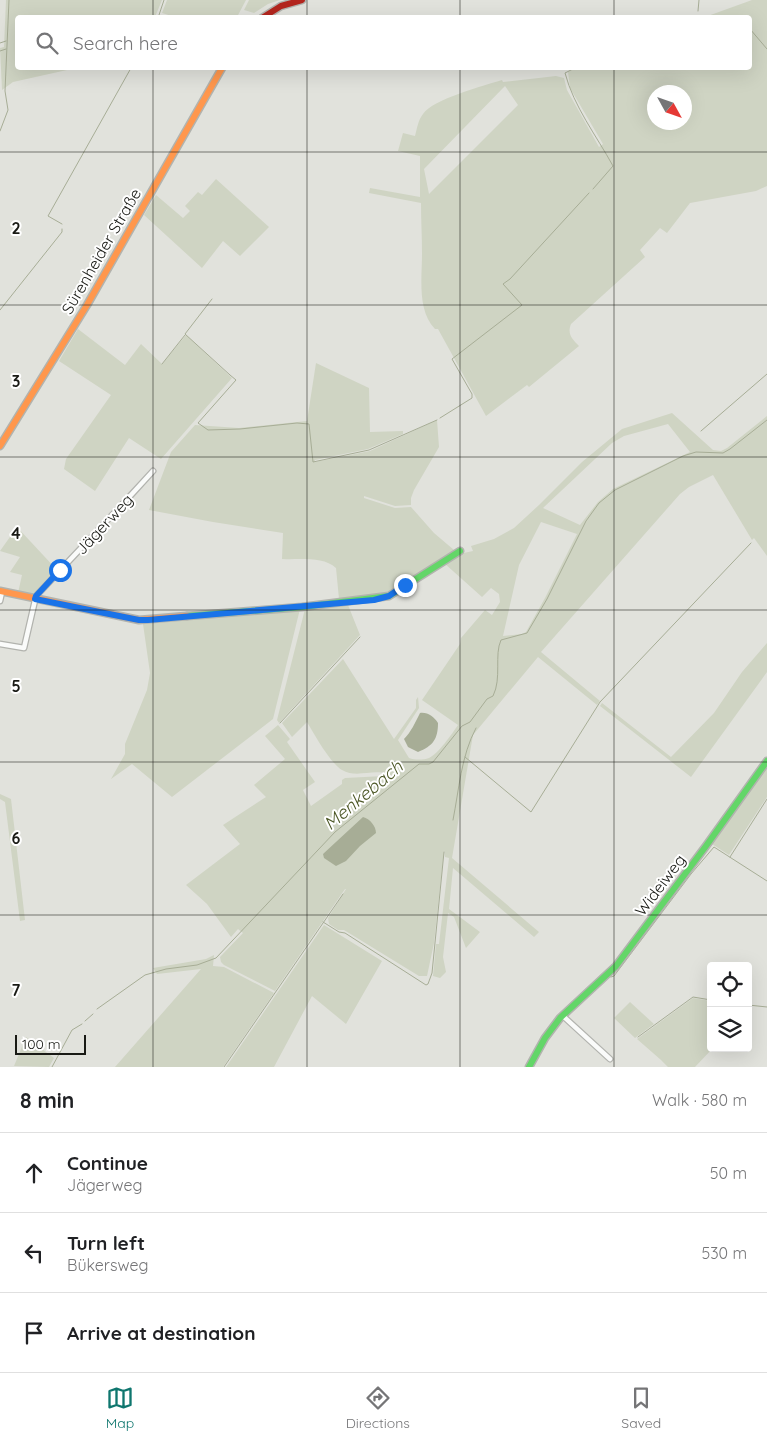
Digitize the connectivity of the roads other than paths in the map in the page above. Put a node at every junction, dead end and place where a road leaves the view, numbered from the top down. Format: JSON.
{"nodes":[{"id":1,"x":302,"y":0,"type":"edge"},
{"id":2,"x":267,"y":15,"type":"edge"},
{"id":3,"x":221,"y":70,"type":"edge"},
{"id":4,"x":0,"y":446,"type":"edge"},
{"id":5,"x":153,"y":470,"type":"dead end"},
{"id":6,"x":460,"y":550,"type":"dead end"},
{"id":7,"x":1,"y":591,"type":"edge"},
{"id":8,"x":35,"y":599,"type":"junction"},
{"id":9,"x":0,"y":601,"type":"edge"},
{"id":10,"x":0,"y":644,"type":"edge"},
{"id":11,"x":767,"y":761,"type":"edge"},
{"id":12,"x":563,"y":1016,"type":"junction"},
{"id":13,"x":610,"y":1059,"type":"dead end"},
{"id":14,"x":529,"y":1067,"type":"edge"}],
"edges":[{"from":1,"to":2,"type":"street"},
{"from":3,"to":4,"type":"street","name":"Sürenheider Straße"},
{"from":5,"to":8,"type":"street","name":"Jägerweg"},
{"from":6,"to":8,"type":"street"},
{"from":7,"to":8,"type":"street"},
{"from":7,"to":9,"type":"street"},
{"from":8,"to":10,"type":"street"},
{"from":11,"to":12,"type":"street","name":"Wideiweg"},
{"from":12,"to":13,"type":"street"},
{"from":12,"to":14,"type":"street","name":"Wideiweg"}]}
